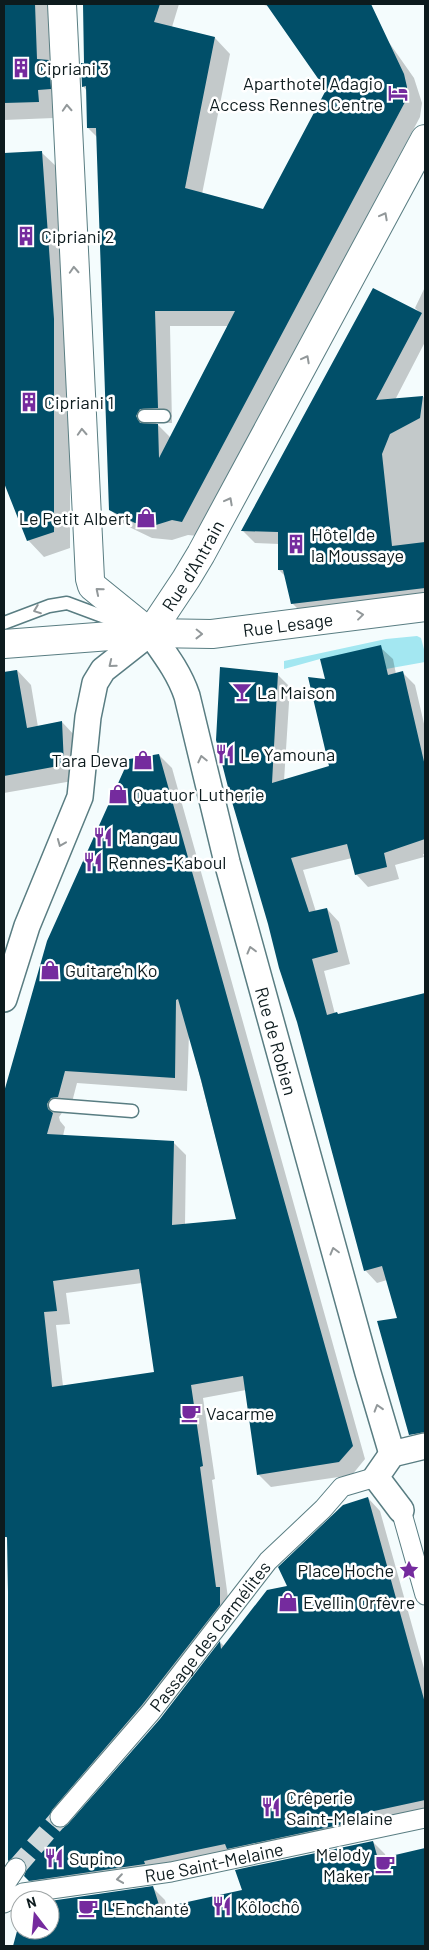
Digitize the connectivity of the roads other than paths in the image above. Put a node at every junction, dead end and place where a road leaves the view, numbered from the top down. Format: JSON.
{"nodes":[{"id":1,"x":62,"y":4,"type":"edge"},
{"id":2,"x":425,"y":139,"type":"edge"},
{"id":3,"x":144,"y":416,"type":"dead end"},
{"id":4,"x":164,"y":416,"type":"dead end"},
{"id":5,"x":425,"y":607,"type":"edge"},
{"id":6,"x":4,"y":623,"type":"edge"},
{"id":7,"x":150,"y":633,"type":"junction"},
{"id":8,"x":4,"y":644,"type":"edge"},
{"id":9,"x":4,"y":999,"type":"edge"},
{"id":10,"x":55,"y":1105,"type":"dead end"},
{"id":11,"x":132,"y":1111,"type":"dead end"},
{"id":12,"x":425,"y":1446,"type":"edge"},
{"id":13,"x":392,"y":1454,"type":"junction"},
{"id":14,"x":376,"y":1477,"type":"junction"},
{"id":15,"x":401,"y":1510,"type":"joint"},
{"id":16,"x":425,"y":1595,"type":"edge"},
{"id":17,"x":60,"y":1817,"type":"tunnel mouth"},
{"id":18,"x":425,"y":1818,"type":"edge"},
{"id":19,"x":16,"y":1868,"type":"tunnel mouth"},
{"id":20,"x":4,"y":1886,"type":"edge"},
{"id":21,"x":4,"y":1903,"type":"edge"}],
"edges":[{"from":7,"to":1,"type":"main road","one_way":true},
{"from":7,"to":2,"type":"main road","name":"Rue d'Antrain","one_way":true},
{"from":3,"to":4,"type":"lane"},
{"from":7,"to":5,"type":"main road","name":"Rue Lesage","one_way":true},
{"from":7,"to":6,"type":"lane","one_way":true},
{"from":7,"to":8,"type":"main road","name":"Rue Lesage"},
{"from":7,"to":9,"type":"street","name":"Rue d'Antrain","one_way":true},
{"from":13,"to":7,"type":"street","name":"Rue de Robien","one_way":true},
{"from":10,"to":11,"type":"lane"},
{"from":12,"to":13,"type":"street"},
{"from":13,"to":14,"type":"street"},
{"from":14,"to":15,"type":"street"},
{"from":14,"to":17,"type":"street","name":"Passage des Carmélites"},
{"from":15,"to":16,"type":"street"},
{"from":18,"to":21,"type":"street","name":"Rue Saint-Melaine","one_way":true},
{"from":19,"to":20,"type":"street"}]}
